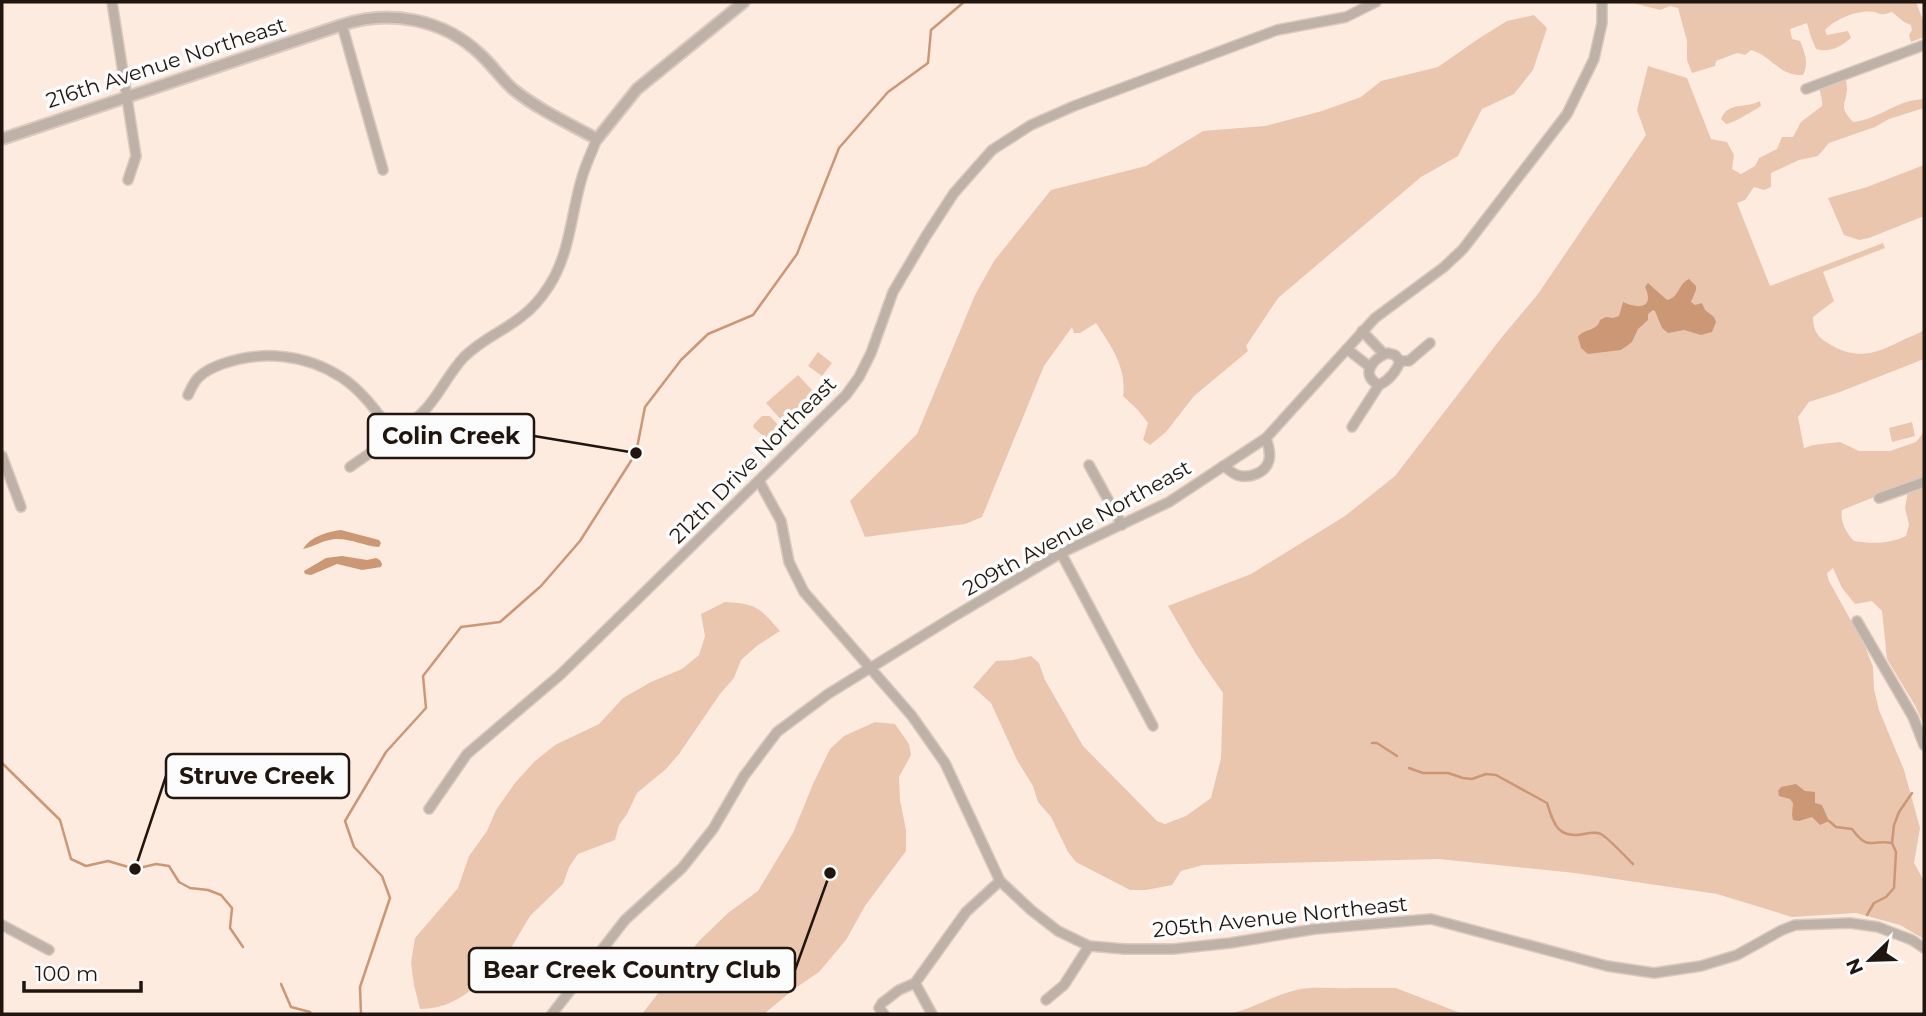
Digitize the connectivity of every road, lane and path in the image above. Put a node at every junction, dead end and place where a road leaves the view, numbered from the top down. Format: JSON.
{"nodes":[{"id":1,"x":112,"y":2,"type":"edge"},
{"id":2,"x":744,"y":2,"type":"edge"},
{"id":3,"x":1376,"y":2,"type":"edge"},
{"id":4,"x":1602,"y":2,"type":"edge"},
{"id":5,"x":342,"y":25,"type":"junction"},
{"id":6,"x":1924,"y":44,"type":"edge"},
{"id":7,"x":1806,"y":89,"type":"dead end"},
{"id":8,"x":127,"y":96,"type":"junction"},
{"id":9,"x":2,"y":139,"type":"edge"},
{"id":10,"x":597,"y":139,"type":"junction"},
{"id":11,"x":383,"y":170,"type":"dead end"},
{"id":12,"x":128,"y":180,"type":"dead end"},
{"id":13,"x":1362,"y":331,"type":"junction"},
{"id":14,"x":1430,"y":343,"type":"dead end"},
{"id":15,"x":1347,"y":349,"type":"junction"},
{"id":16,"x":1384,"y":354,"type":"junction"},
{"id":17,"x":1400,"y":361,"type":"junction"},
{"id":18,"x":1370,"y":367,"type":"junction"},
{"id":19,"x":1379,"y":385,"type":"junction"},
{"id":20,"x":188,"y":395,"type":"dead end"},
{"id":21,"x":1352,"y":427,"type":"dead end"},
{"id":22,"x":395,"y":436,"type":"junction"},
{"id":23,"x":1266,"y":438,"type":"junction"},
{"id":24,"x":2,"y":456,"type":"edge"},
{"id":25,"x":1089,"y":465,"type":"dead end"},
{"id":26,"x":1223,"y":466,"type":"junction"},
{"id":27,"x":350,"y":467,"type":"dead end"},
{"id":28,"x":759,"y":481,"type":"junction"},
{"id":29,"x":1924,"y":482,"type":"edge"},
{"id":30,"x":1879,"y":498,"type":"dead end"},
{"id":31,"x":21,"y":507,"type":"dead end"},
{"id":32,"x":1122,"y":525,"type":"junction"},
{"id":33,"x":1061,"y":553,"type":"junction"},
{"id":34,"x":1857,"y":621,"type":"dead end"},
{"id":35,"x":870,"y":668,"type":"junction"},
{"id":36,"x":1153,"y":726,"type":"dead end"},
{"id":37,"x":1924,"y":745,"type":"edge"},
{"id":38,"x":429,"y":809,"type":"dead end"},
{"id":39,"x":1000,"y":881,"type":"junction"},
{"id":40,"x":2,"y":925,"type":"edge"},
{"id":41,"x":1089,"y":946,"type":"junction"},
{"id":42,"x":1924,"y":948,"type":"edge"},
{"id":43,"x":49,"y":950,"type":"dead end"},
{"id":44,"x":915,"y":983,"type":"junction"},
{"id":45,"x":1046,"y":1000,"type":"dead end"},
{"id":46,"x":552,"y":1014,"type":"edge"},
{"id":47,"x":884,"y":1014,"type":"edge"},
{"id":48,"x":932,"y":1014,"type":"edge"}],
"edges":[{"from":1,"to":8,"type":"street"},
{"from":2,"to":10,"type":"street"},
{"from":3,"to":28,"type":"street","name":"212th Drive Northeast"},
{"from":4,"to":13,"type":"street","name":"209th Avenue Northeast"},
{"from":5,"to":8,"type":"street","name":"216th Avenue Northeast"},
{"from":5,"to":10,"type":"street","name":"216th Avenue Northeast"},
{"from":5,"to":11,"type":"street"},
{"from":6,"to":7,"type":"street"},
{"from":8,"to":9,"type":"street","name":"216th Avenue Northeast"},
{"from":8,"to":12,"type":"street"},
{"from":10,"to":22,"type":"street"},
{"from":13,"to":15,"type":"street","name":"209th Avenue Northeast"},
{"from":13,"to":16,"type":"street"},
{"from":14,"to":17,"type":"street"},
{"from":15,"to":18,"type":"street"},
{"from":15,"to":23,"type":"street","name":"209th Avenue Northeast"},
{"from":16,"to":17,"type":"street"},
{"from":16,"to":18,"type":"street"},
{"from":17,"to":19,"type":"street"},
{"from":18,"to":19,"type":"street"},
{"from":19,"to":21,"type":"street"},
{"from":20,"to":22,"type":"street"},
{"from":22,"to":27,"type":"street"},
{"from":23,"to":26,"type":"street","name":"209th Avenue Northeast"},
{"from":23,"to":26,"type":"street"},
{"from":24,"to":31,"type":"street"},
{"from":25,"to":32,"type":"street"},
{"from":26,"to":32,"type":"street","name":"209th Avenue Northeast"},
{"from":28,"to":35,"type":"street"},
{"from":28,"to":38,"type":"street","name":"212th Drive Northeast"},
{"from":29,"to":30,"type":"street"},
{"from":32,"to":33,"type":"street","name":"209th Avenue Northeast"},
{"from":33,"to":35,"type":"street","name":"209th Avenue Northeast"},
{"from":33,"to":36,"type":"street"},
{"from":34,"to":37,"type":"street"},
{"from":35,"to":39,"type":"street"},
{"from":35,"to":46,"type":"street","name":"209th Avenue Northeast"},
{"from":39,"to":41,"type":"street","name":"205th Avenue Northeast"},
{"from":39,"to":44,"type":"street"},
{"from":40,"to":43,"type":"street"},
{"from":41,"to":42,"type":"street","name":"205th Avenue Northeast"},
{"from":41,"to":45,"type":"street"},
{"from":44,"to":47,"type":"street"},
{"from":44,"to":48,"type":"street"}]}
